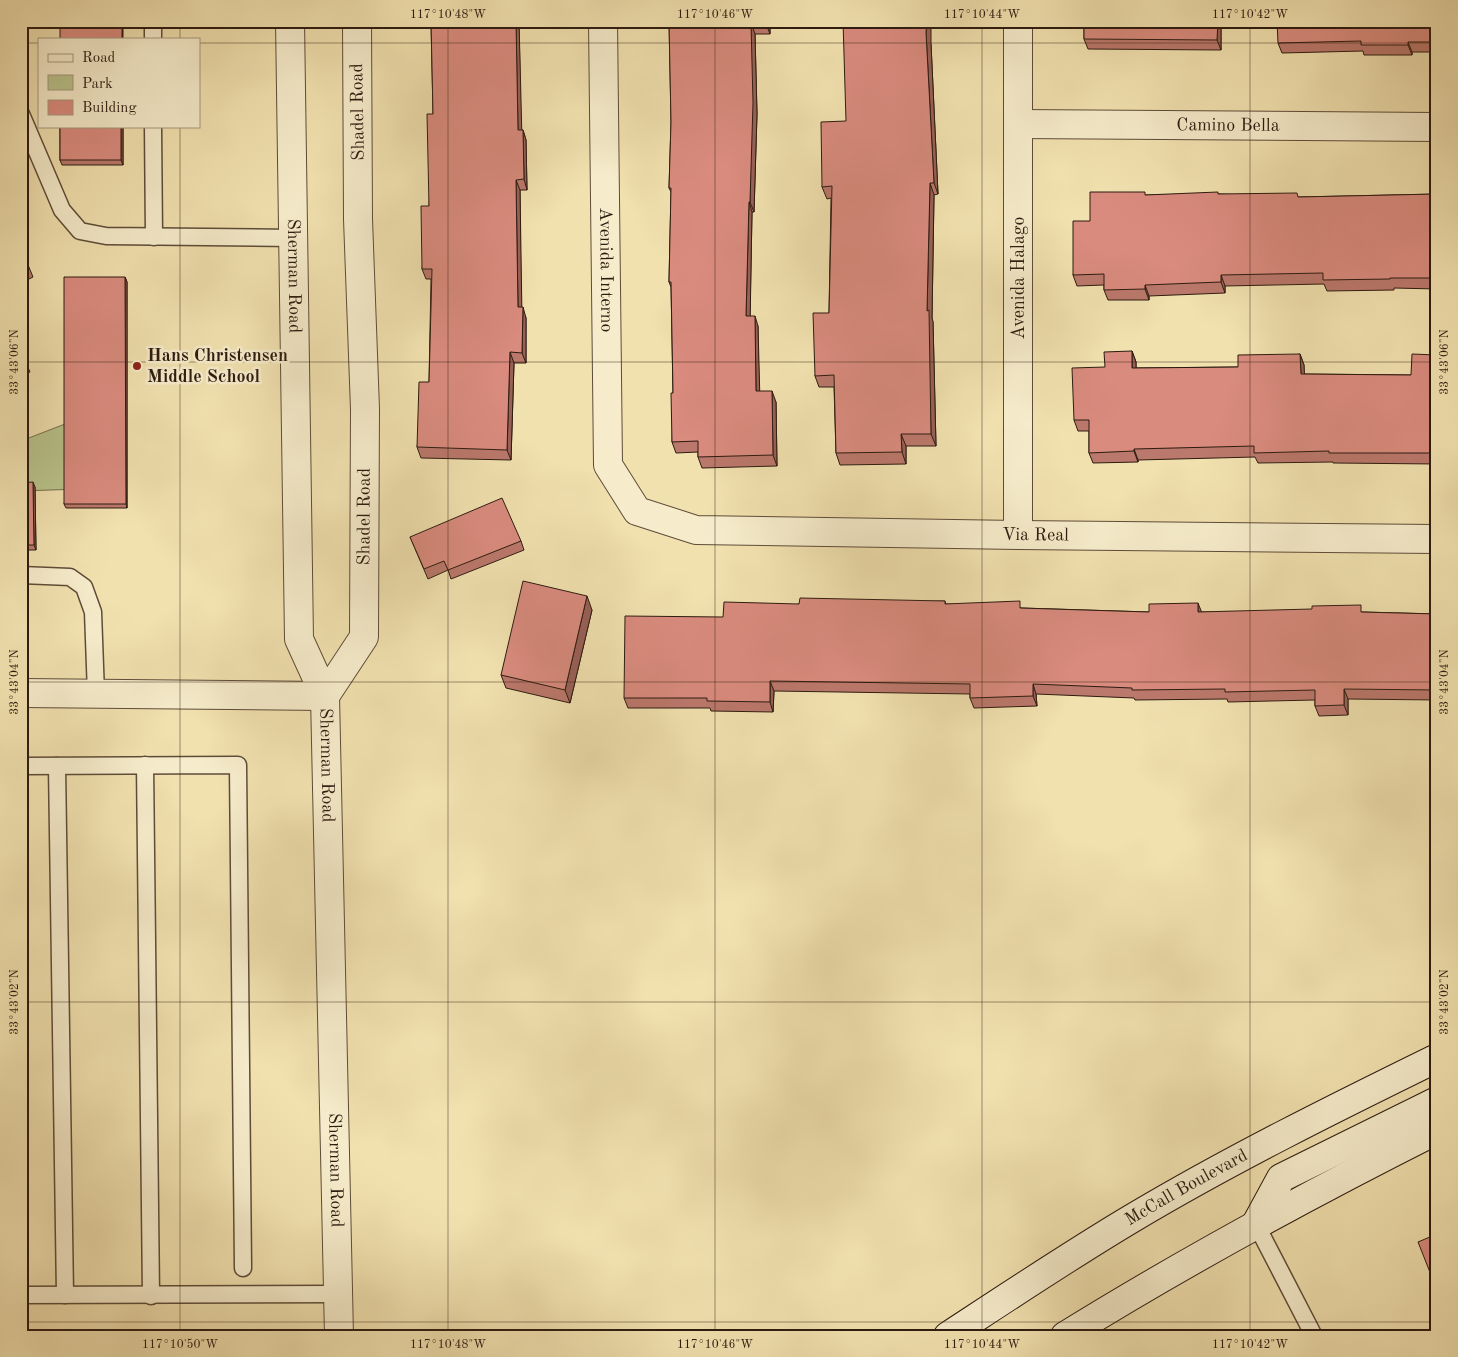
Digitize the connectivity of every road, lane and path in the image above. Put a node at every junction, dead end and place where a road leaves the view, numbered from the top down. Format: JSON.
{"nodes":[{"id":1,"x":153,"y":21,"type":"edge"},
{"id":2,"x":290,"y":21,"type":"edge"},
{"id":3,"x":357,"y":21,"type":"edge"},
{"id":4,"x":603,"y":21,"type":"edge"},
{"id":5,"x":1018,"y":21,"type":"edge"},
{"id":6,"x":153,"y":38,"type":"edge"},
{"id":7,"x":21,"y":114,"type":"edge"},
{"id":8,"x":1019,"y":124,"type":"junction"},
{"id":9,"x":1437,"y":127,"type":"edge"},
{"id":10,"x":153,"y":128,"type":"edge"},
{"id":11,"x":154,"y":236,"type":"junction"},
{"id":12,"x":292,"y":238,"type":"junction"},
{"id":13,"x":637,"y":511,"type":"joint"},
{"id":14,"x":1018,"y":536,"type":"junction"},
{"id":15,"x":1437,"y":539,"type":"edge"},
{"id":16,"x":21,"y":575,"type":"edge"},
{"id":17,"x":21,"y":693,"type":"edge"},
{"id":18,"x":96,"y":694,"type":"junction"},
{"id":19,"x":325,"y":696,"type":"junction"},
{"id":20,"x":145,"y":765,"type":"junction"},
{"id":21,"x":21,"y":766,"type":"edge"},
{"id":22,"x":57,"y":766,"type":"junction"},
{"id":23,"x":1437,"y":1058,"type":"edge"},
{"id":24,"x":1437,"y":1101,"type":"edge"},
{"id":25,"x":1437,"y":1130,"type":"edge"},
{"id":26,"x":1256,"y":1224,"type":"junction"},
{"id":27,"x":244,"y":1268,"type":"dead end"},
{"id":28,"x":338,"y":1294,"type":"junction"},
{"id":29,"x":21,"y":1295,"type":"edge"},
{"id":30,"x":65,"y":1295,"type":"junction"},
{"id":31,"x":151,"y":1296,"type":"junction"},
{"id":32,"x":339,"y":1336,"type":"edge"},
{"id":33,"x":948,"y":1336,"type":"edge"},
{"id":34,"x":1065,"y":1336,"type":"edge"},
{"id":35,"x":1314,"y":1336,"type":"edge"}],
"edges":[{"from":1,"to":6,"type":"lane"},
{"from":2,"to":12,"type":"street","name":"Sherman Road"},
{"from":3,"to":19,"type":"street","name":"Shadel Road"},
{"from":4,"to":13,"type":"street","name":"Avenida Interno"},
{"from":5,"to":8,"type":"street","name":"Avenida Halago"},
{"from":7,"to":11,"type":"lane"},
{"from":8,"to":9,"type":"street","name":"Camino Bella"},
{"from":8,"to":14,"type":"street","name":"Avenida Halago"},
{"from":10,"to":11,"type":"lane"},
{"from":11,"to":12,"type":"lane"},
{"from":12,"to":19,"type":"street","name":"Sherman Road"},
{"from":13,"to":14,"type":"street","name":"Via Real"},
{"from":14,"to":15,"type":"street","name":"Via Real"},
{"from":16,"to":18,"type":"lane"},
{"from":17,"to":18,"type":"street"},
{"from":18,"to":19,"type":"street"},
{"from":19,"to":28,"type":"street","name":"Sherman Road"},
{"from":20,"to":22,"type":"lane"},
{"from":20,"to":27,"type":"lane"},
{"from":20,"to":31,"type":"lane"},
{"from":21,"to":22,"type":"lane"},
{"from":22,"to":30,"type":"lane"},
{"from":23,"to":33,"type":"street","name":"McCall Boulevard"},
{"from":24,"to":26,"type":"street"},
{"from":25,"to":26,"type":"street"},
{"from":26,"to":34,"type":"street"},
{"from":26,"to":35,"type":"lane"},
{"from":28,"to":31,"type":"lane"},
{"from":28,"to":32,"type":"street","name":"Sherman Road"},
{"from":29,"to":30,"type":"lane"},
{"from":30,"to":31,"type":"lane"}]}
